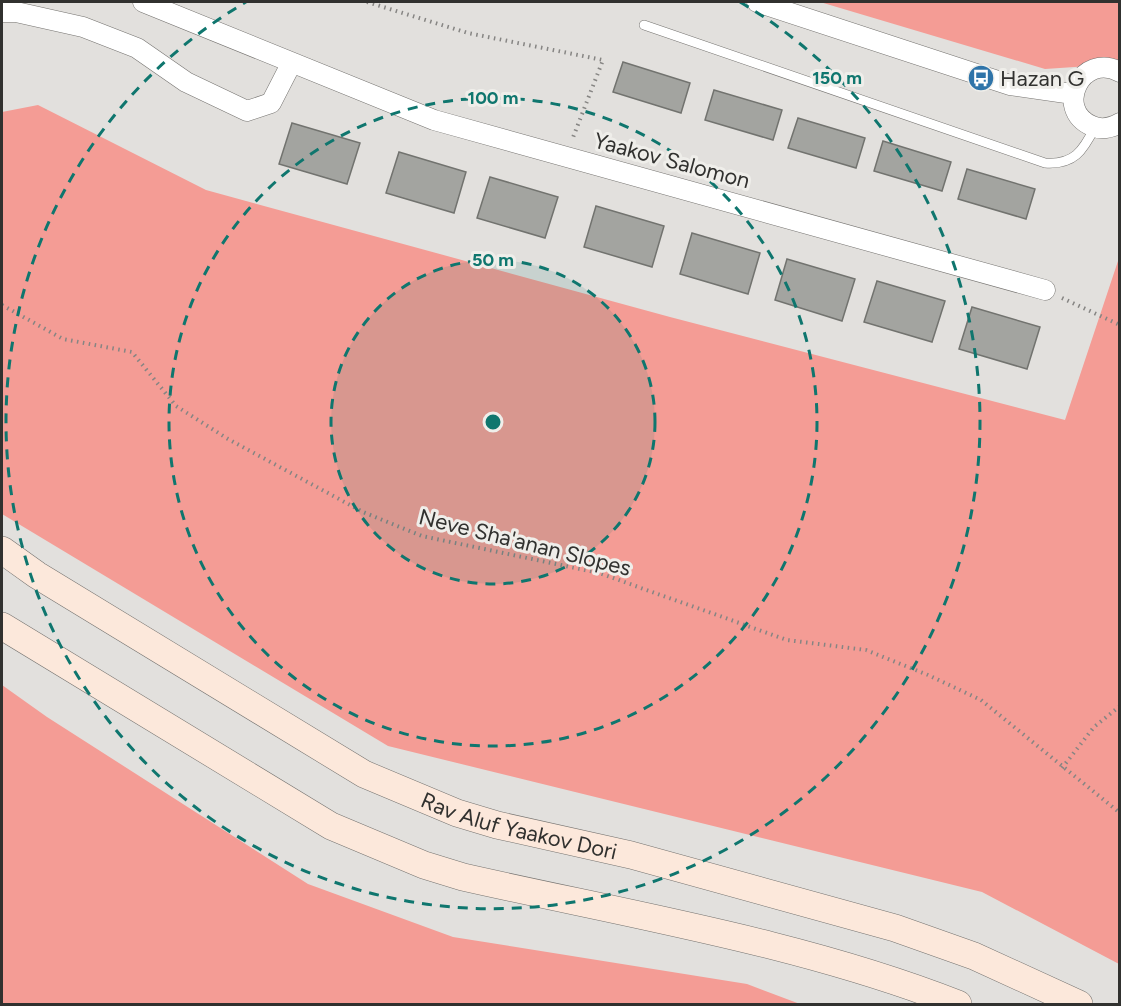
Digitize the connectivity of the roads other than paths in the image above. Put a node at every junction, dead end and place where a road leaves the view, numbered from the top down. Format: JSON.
{"nodes":[{"id":1,"x":143,"y":2,"type":"edge"},
{"id":2,"x":757,"y":2,"type":"edge"},
{"id":3,"x":2,"y":12,"type":"edge"},
{"id":4,"x":644,"y":25,"type":"dead end"},
{"id":5,"x":291,"y":64,"type":"junction"},
{"id":6,"x":1119,"y":72,"type":"edge"},
{"id":7,"x":1073,"y":94,"type":"junction"},
{"id":8,"x":1119,"y":123,"type":"edge"},
{"id":9,"x":1095,"y":127,"type":"junction"},
{"id":10,"x":1045,"y":290,"type":"road end"},
{"id":11,"x":2,"y":550,"type":"edge"},
{"id":12,"x":2,"y":626,"type":"edge"},
{"id":13,"x":958,"y":1005,"type":"edge"},
{"id":14,"x":1079,"y":1005,"type":"edge"}],
"edges":[{"from":1,"to":5,"type":"street","name":"Yaakov Salomon"},
{"from":2,"to":7,"type":"street"},
{"from":3,"to":5,"type":"street"},
{"from":4,"to":9,"type":"lane"},
{"from":5,"to":10,"type":"street","name":"Yaakov Salomon"},
{"from":6,"to":7,"type":"street"},
{"from":7,"to":9,"type":"street"},
{"from":8,"to":9,"type":"street"},
{"from":11,"to":14,"type":"main road","name":"Rav Aluf Yaakov Dori"},
{"from":12,"to":13,"type":"main road"}]}
